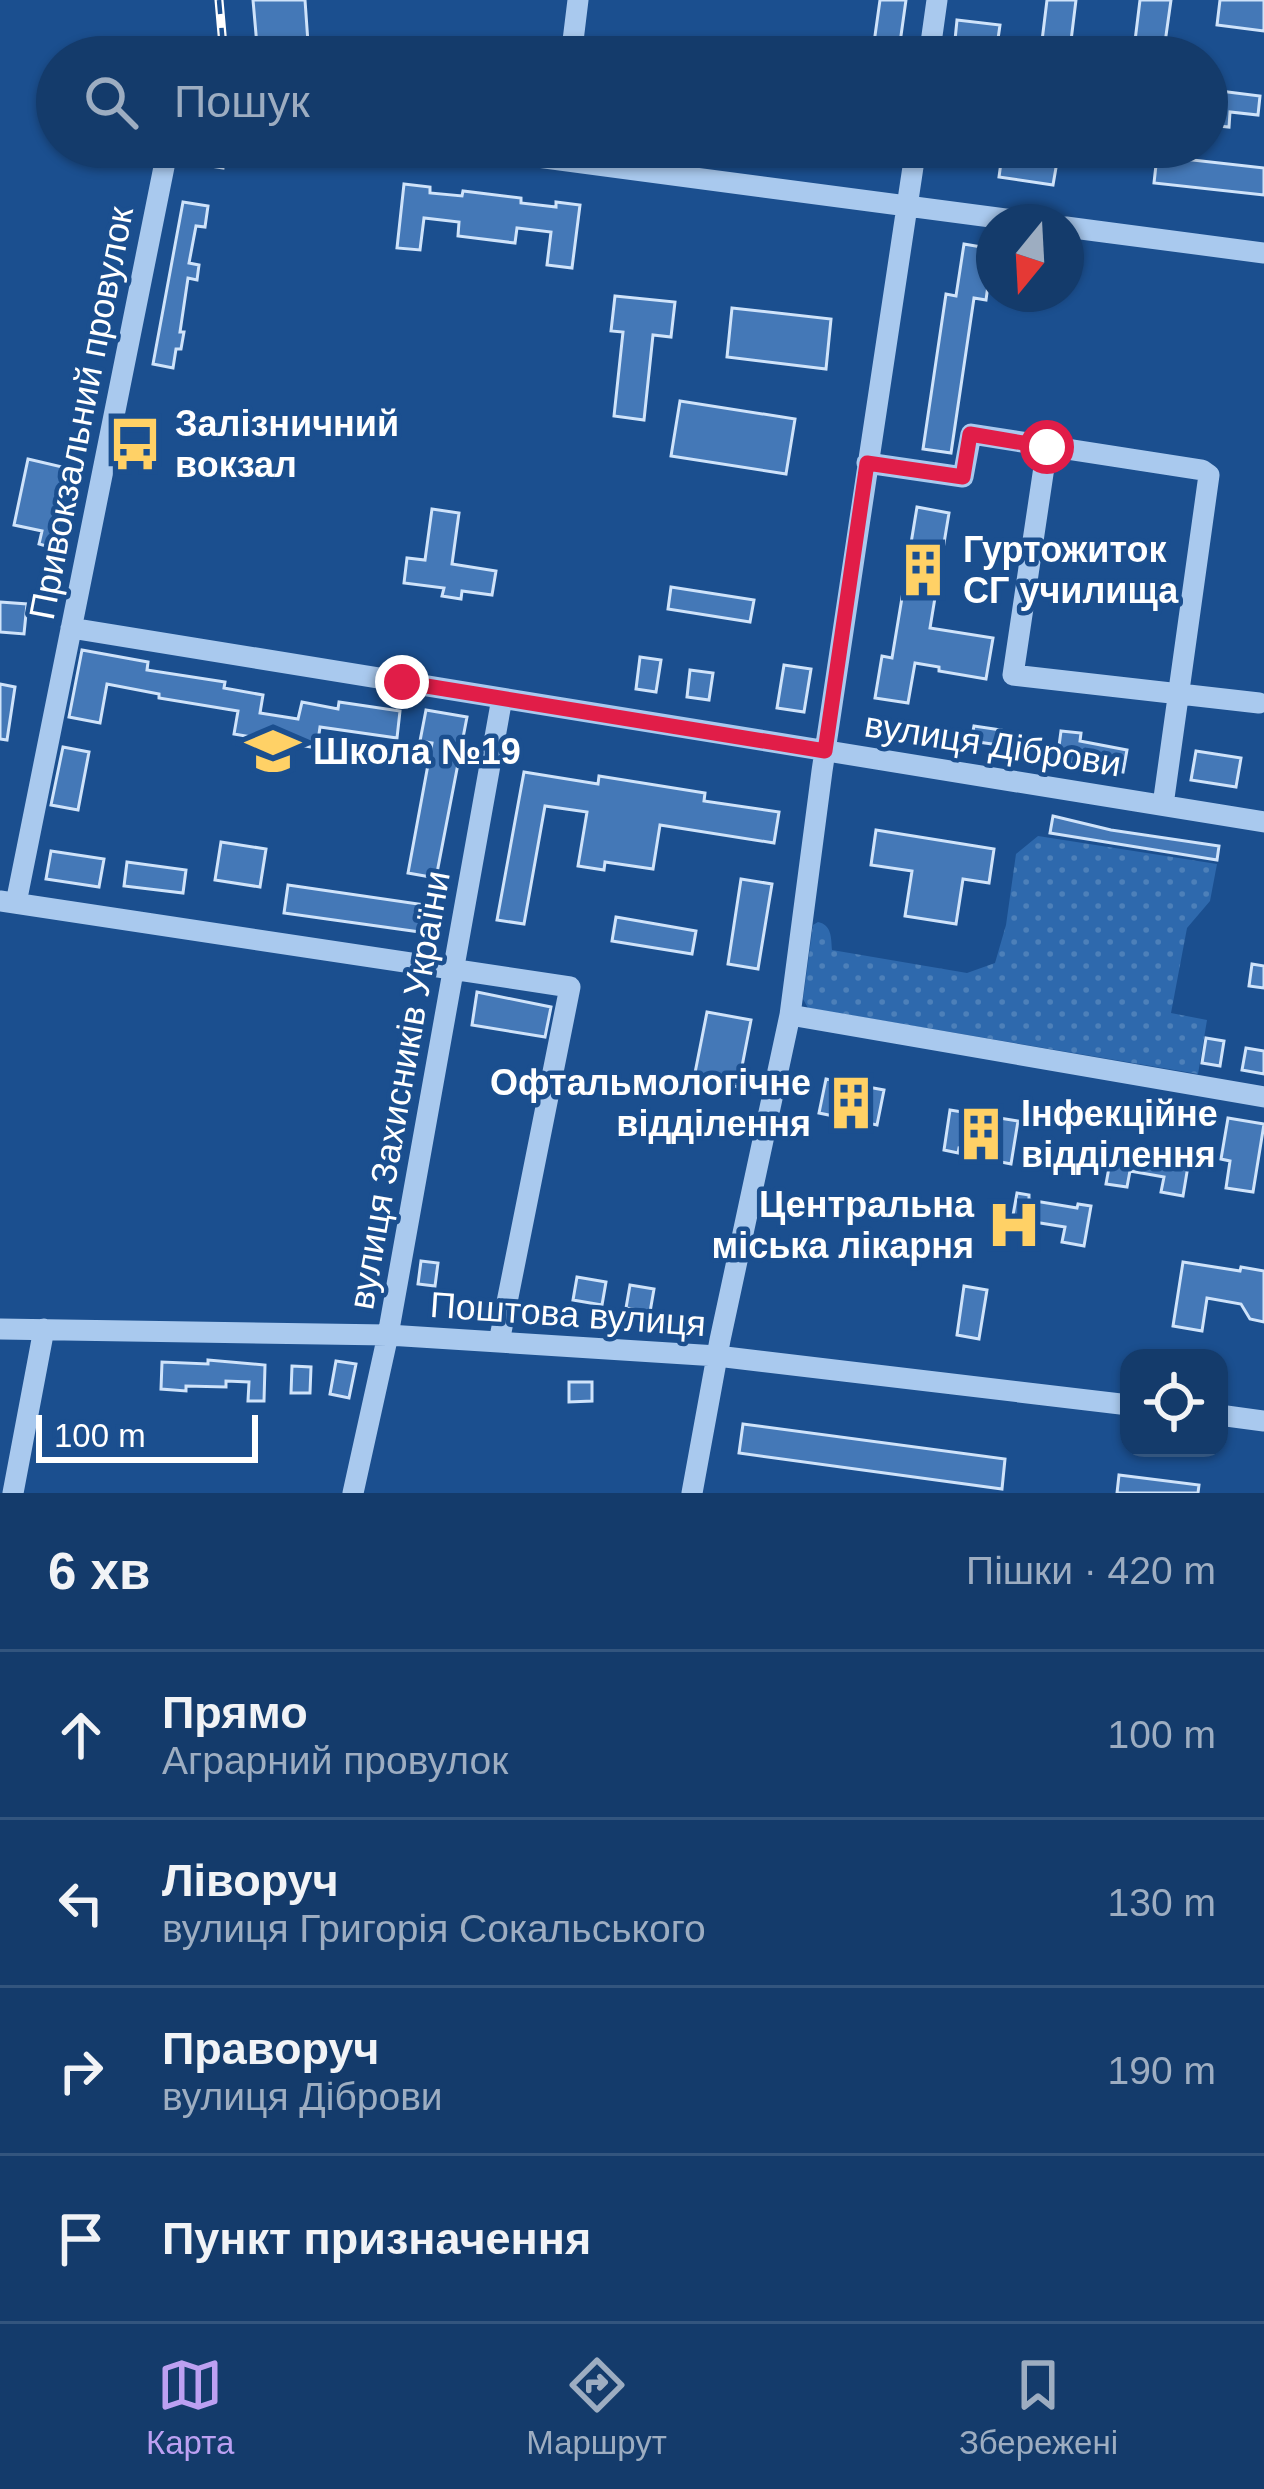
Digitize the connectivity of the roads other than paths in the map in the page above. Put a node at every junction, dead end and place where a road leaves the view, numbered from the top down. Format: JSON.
{"nodes":[{"id":1,"x":578,"y":0,"type":"edge"},
{"id":2,"x":937,"y":0,"type":"edge"},
{"id":3,"x":574,"y":36,"type":"edge"},
{"id":4,"x":932,"y":36,"type":"edge"},
{"id":5,"x":164,"y":168,"type":"edge"},
{"id":6,"x":657,"y":168,"type":"edge"},
{"id":7,"x":913,"y":168,"type":"edge"},
{"id":8,"x":907,"y":206,"type":"junction"},
{"id":9,"x":976,"y":215,"type":"edge"},
{"id":10,"x":1084,"y":229,"type":"edge"},
{"id":11,"x":1264,"y":253,"type":"edge"},
{"id":12,"x":1047,"y":447,"type":"junction"},
{"id":13,"x":867,"y":463,"type":"junction"},
{"id":14,"x":71,"y":628,"type":"junction"},
{"id":15,"x":1178,"y":692,"type":"junction"},
{"id":16,"x":502,"y":698,"type":"junction"},
{"id":17,"x":1259,"y":703,"type":"dead end"},
{"id":18,"x":825,"y":751,"type":"junction"},
{"id":19,"x":1162,"y":806,"type":"junction"},
{"id":20,"x":1264,"y":822,"type":"edge"},
{"id":21,"x":8,"y":902,"type":"edge"},
{"id":22,"x":455,"y":970,"type":"junction"},
{"id":23,"x":790,"y":1015,"type":"junction"},
{"id":24,"x":1264,"y":1097,"type":"edge"},
{"id":25,"x":0,"y":1329,"type":"edge"},
{"id":26,"x":44,"y":1330,"type":"junction"},
{"id":27,"x":388,"y":1335,"type":"junction"},
{"id":28,"x":499,"y":1342,"type":"junction"},
{"id":29,"x":717,"y":1356,"type":"junction"},
{"id":30,"x":1120,"y":1404,"type":"edge"},
{"id":31,"x":1228,"y":1416,"type":"edge"},
{"id":32,"x":1264,"y":1421,"type":"edge"},
{"id":33,"x":13,"y":1493,"type":"edge"},
{"id":34,"x":353,"y":1493,"type":"edge"},
{"id":35,"x":692,"y":1493,"type":"edge"}],
"edges":[{"from":1,"to":3,"type":"street"},
{"from":2,"to":4,"type":"street"},
{"from":5,"to":14,"type":"street","name":"Привокзальний провулок"},
{"from":6,"to":8,"type":"street"},
{"from":7,"to":8,"type":"street"},
{"from":8,"to":9,"type":"street"},
{"from":8,"to":13,"type":"street"},
{"from":10,"to":11,"type":"street"},
{"from":12,"to":13,"type":"street"},
{"from":12,"to":15,"type":"street"},
{"from":12,"to":15,"type":"street"},
{"from":13,"to":18,"type":"street"},
{"from":14,"to":16,"type":"street","name":"вулиця Діброви"},
{"from":14,"to":21,"type":"street","name":"Привокзальний провулок"},
{"from":15,"to":17,"type":"street"},
{"from":15,"to":19,"type":"street"},
{"from":16,"to":18,"type":"street","name":"вулиця Діброви"},
{"from":16,"to":22,"type":"street","name":"вулиця Захисників України"},
{"from":18,"to":19,"type":"street","name":"вулиця Діброви"},
{"from":18,"to":23,"type":"street"},
{"from":19,"to":20,"type":"street","name":"вулиця Діброви"},
{"from":21,"to":22,"type":"street"},
{"from":22,"to":27,"type":"street","name":"вулиця Захисників України"},
{"from":22,"to":28,"type":"street"},
{"from":23,"to":24,"type":"street"},
{"from":23,"to":29,"type":"street"},
{"from":25,"to":26,"type":"street","name":"Поштова вулиця"},
{"from":26,"to":27,"type":"street","name":"Поштова вулиця"},
{"from":26,"to":33,"type":"street"},
{"from":27,"to":28,"type":"street","name":"Поштова вулиця"},
{"from":27,"to":34,"type":"street","name":"вулиця Захисників України"},
{"from":28,"to":29,"type":"street","name":"Поштова вулиця"},
{"from":29,"to":30,"type":"street","name":"Поштова вулиця"},
{"from":29,"to":35,"type":"street"},
{"from":31,"to":32,"type":"street"}]}
